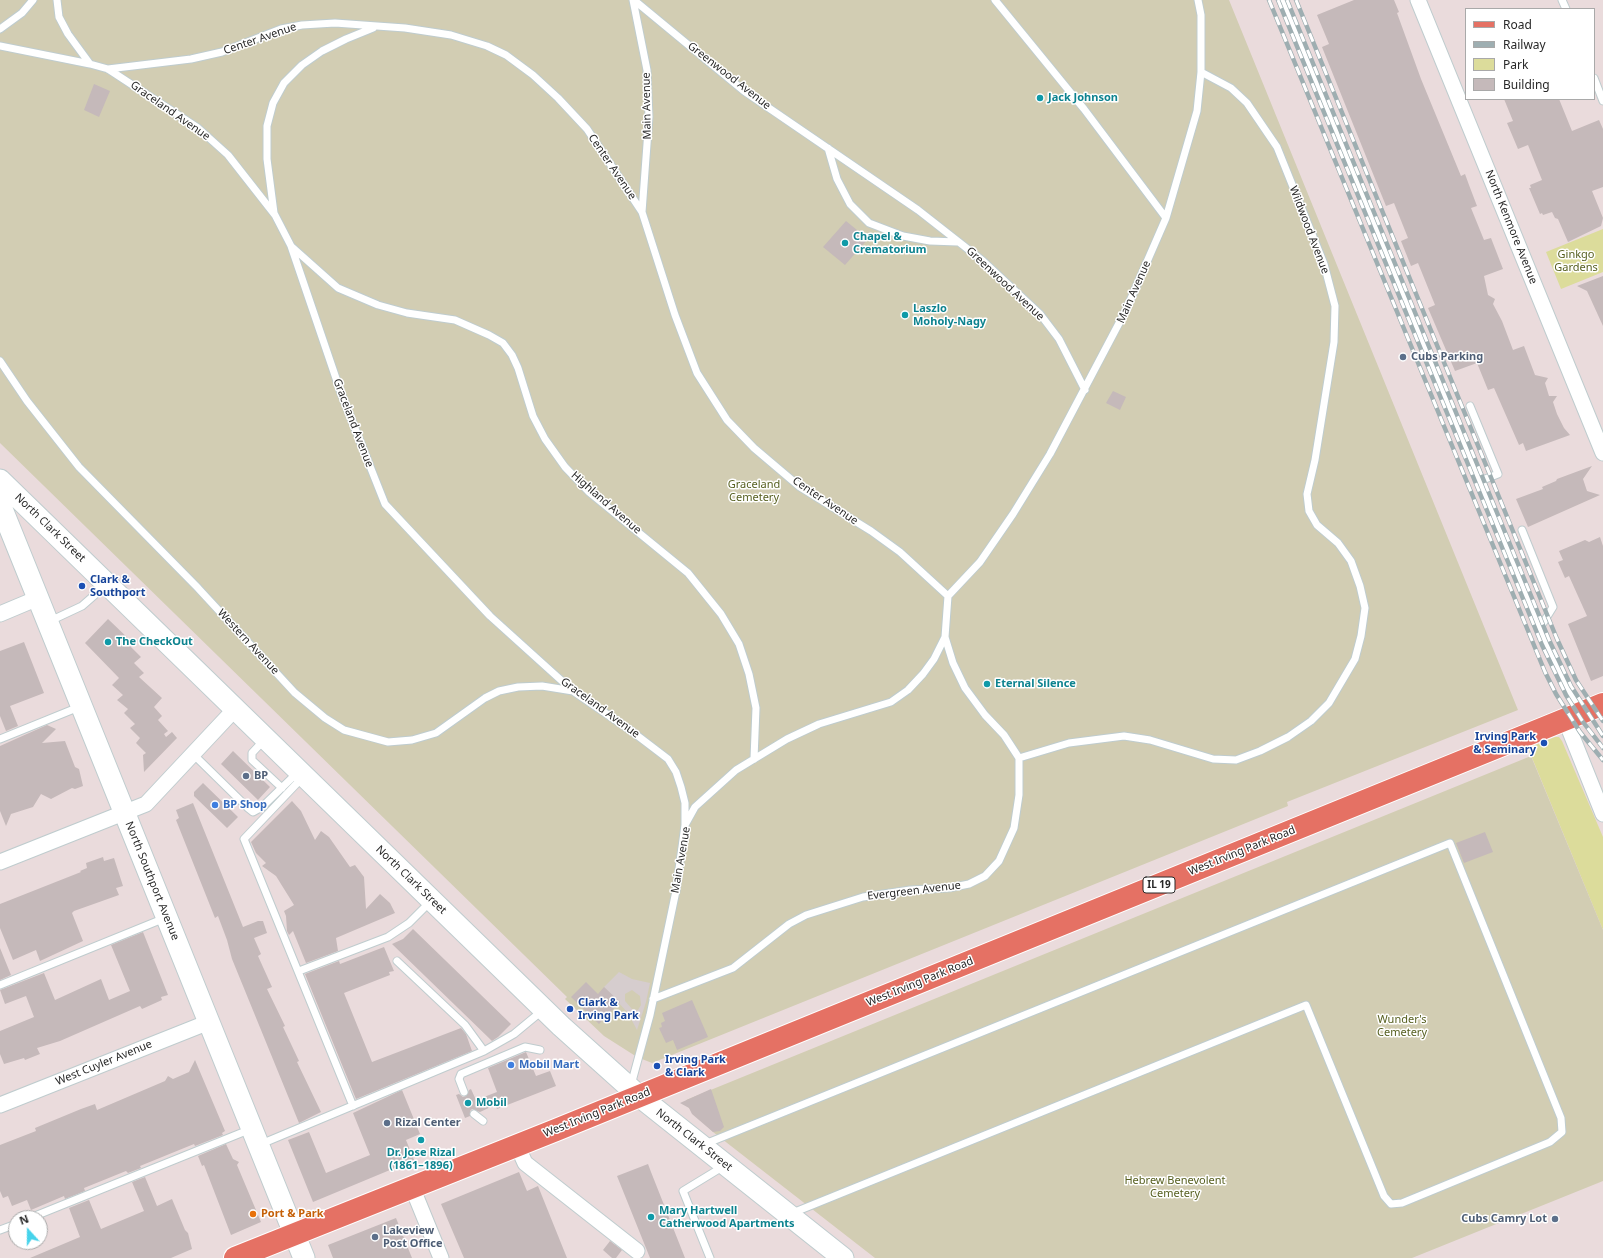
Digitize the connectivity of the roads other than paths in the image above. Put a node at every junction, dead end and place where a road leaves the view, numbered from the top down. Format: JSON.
{"nodes":[{"id":1,"x":33,"y":0,"type":"edge"},
{"id":2,"x":57,"y":0,"type":"edge"},
{"id":3,"x":633,"y":0,"type":"edge"},
{"id":4,"x":995,"y":0,"type":"edge"},
{"id":5,"x":1198,"y":0,"type":"edge"},
{"id":6,"x":1283,"y":0,"type":"edge"},
{"id":7,"x":1418,"y":0,"type":"edge"},
{"id":8,"x":375,"y":27,"type":"junction"},
{"id":9,"x":0,"y":29,"type":"edge"},
{"id":10,"x":0,"y":46,"type":"edge"},
{"id":11,"x":90,"y":64,"type":"junction"},
{"id":12,"x":108,"y":69,"type":"junction"},
{"id":13,"x":1201,"y":72,"type":"junction"},
{"id":14,"x":1595,"y":81,"type":"edge"},
{"id":15,"x":1603,"y":101,"type":"edge"},
{"id":16,"x":828,"y":148,"type":"junction"},
{"id":17,"x":642,"y":212,"type":"junction"},
{"id":18,"x":275,"y":215,"type":"junction"},
{"id":19,"x":1166,"y":218,"type":"junction"},
{"id":20,"x":958,"y":242,"type":"junction"},
{"id":21,"x":291,"y":246,"type":"junction"},
{"id":22,"x":0,"y":362,"type":"edge"},
{"id":23,"x":1086,"y":390,"type":"junction"},
{"id":24,"x":1470,"y":406,"type":"dead end"},
{"id":25,"x":1603,"y":454,"type":"edge"},
{"id":26,"x":0,"y":480,"type":"edge"},
{"id":27,"x":1480,"y":481,"type":"junction"},
{"id":28,"x":0,"y":504,"type":"edge"},
{"id":29,"x":1522,"y":530,"type":"dead end"},
{"id":30,"x":107,"y":584,"type":"junction"},
{"id":31,"x":948,"y":596,"type":"junction"},
{"id":32,"x":38,"y":598,"type":"junction"},
{"id":33,"x":0,"y":614,"type":"edge"},
{"id":34,"x":48,"y":622,"type":"junction"},
{"id":35,"x":1540,"y":628,"type":"junction"},
{"id":36,"x":945,"y":637,"type":"junction"},
{"id":37,"x":573,"y":691,"type":"junction"},
{"id":38,"x":1603,"y":704,"type":"edge"},
{"id":39,"x":82,"y":706,"type":"junction"},
{"id":40,"x":235,"y":709,"type":"junction"},
{"id":41,"x":1574,"y":716,"type":"junction"},
{"id":42,"x":266,"y":738,"type":"junction"},
{"id":43,"x":0,"y":739,"type":"edge"},
{"id":44,"x":192,"y":754,"type":"junction"},
{"id":45,"x":1019,"y":758,"type":"junction"},
{"id":46,"x":754,"y":759,"type":"junction"},
{"id":47,"x":302,"y":773,"type":"junction"},
{"id":48,"x":282,"y":788,"type":"junction"},
{"id":49,"x":125,"y":813,"type":"junction"},
{"id":50,"x":1603,"y":814,"type":"edge"},
{"id":51,"x":685,"y":825,"type":"junction"},
{"id":52,"x":0,"y":862,"type":"edge"},
{"id":53,"x":432,"y":900,"type":"junction"},
{"id":54,"x":167,"y":917,"type":"junction"},
{"id":55,"x":397,"y":961,"type":"dead end"},
{"id":56,"x":299,"y":971,"type":"junction"},
{"id":57,"x":0,"y":985,"type":"edge"},
{"id":58,"x":653,"y":999,"type":"junction"},
{"id":59,"x":544,"y":1010,"type":"junction"},
{"id":60,"x":209,"y":1022,"type":"junction"},
{"id":61,"x":540,"y":1050,"type":"dead end"},
{"id":62,"x":484,"y":1051,"type":"junction"},
{"id":63,"x":464,"y":1092,"type":"dead end"},
{"id":64,"x":632,"y":1095,"type":"junction"},
{"id":65,"x":0,"y":1105,"type":"edge"},
{"id":66,"x":353,"y":1106,"type":"junction"},
{"id":67,"x":474,"y":1114,"type":"dead end"},
{"id":68,"x":483,"y":1121,"type":"dead end"},
{"id":69,"x":255,"y":1137,"type":"junction"},
{"id":70,"x":517,"y":1145,"type":"junction"},
{"id":71,"x":701,"y":1146,"type":"junction"},
{"id":72,"x":726,"y":1165,"type":"junction"},
{"id":73,"x":412,"y":1187,"type":"junction"},
{"id":74,"x":48,"y":1212,"type":"edge"},
{"id":75,"x":788,"y":1214,"type":"junction"},
{"id":76,"x":295,"y":1234,"type":"junction"},
{"id":77,"x":637,"y":1251,"type":"dead end"},
{"id":78,"x":235,"y":1258,"type":"edge"},
{"id":79,"x":304,"y":1258,"type":"edge"},
{"id":80,"x":441,"y":1258,"type":"edge"},
{"id":81,"x":710,"y":1258,"type":"edge"},
{"id":82,"x":843,"y":1258,"type":"edge"}],
"edges":[{"from":1,"to":9,"type":"lane"},
{"from":2,"to":11,"type":"lane"},
{"from":3,"to":16,"type":"lane","name":"Greenwood Avenue"},
{"from":3,"to":17,"type":"lane","name":"Main Avenue"},
{"from":4,"to":19,"type":"lane"},
{"from":5,"to":13,"type":"lane"},
{"from":6,"to":27,"type":"lane"},
{"from":7,"to":25,"type":"street","name":"North Kenmore Avenue"},
{"from":8,"to":12,"type":"lane","name":"Center Avenue"},
{"from":8,"to":17,"type":"lane","name":"Center Avenue"},
{"from":8,"to":18,"type":"lane"},
{"from":10,"to":11,"type":"lane"},
{"from":11,"to":12,"type":"lane","name":"Graceland Avenue"},
{"from":12,"to":18,"type":"lane","name":"Graceland Avenue"},
{"from":13,"to":19,"type":"lane"},
{"from":13,"to":45,"type":"lane","name":"Wildwood Avenue"},
{"from":14,"to":15,"type":"lane"},
{"from":16,"to":20,"type":"lane","name":"Greenwood Avenue"},
{"from":16,"to":20,"type":"lane","name":"Greenwood Avenue"},
{"from":17,"to":31,"type":"lane","name":"Center Avenue"},
{"from":18,"to":21,"type":"lane","name":"Graceland Avenue"},
{"from":19,"to":23,"type":"lane","name":"Main Avenue"},
{"from":20,"to":23,"type":"lane","name":"Greenwood Avenue"},
{"from":21,"to":37,"type":"lane","name":"Graceland Avenue"},
{"from":21,"to":46,"type":"lane","name":"Highland Avenue"},
{"from":22,"to":37,"type":"lane","name":"Western Avenue"},
{"from":23,"to":31,"type":"lane","name":"Main Avenue"},
{"from":24,"to":27,"type":"lane"},
{"from":26,"to":30,"type":"main road","name":"North Clark Street"},
{"from":27,"to":35,"type":"lane"},
{"from":28,"to":32,"type":"main road","name":"North Southport Avenue"},
{"from":29,"to":35,"type":"lane"},
{"from":30,"to":34,"type":"lane"},
{"from":30,"to":40,"type":"main road","name":"North Clark Street"},
{"from":31,"to":36,"type":"lane"},
{"from":32,"to":33,"type":"street"},
{"from":32,"to":34,"type":"main road","name":"North Southport Avenue"},
{"from":34,"to":39,"type":"main road","name":"North Southport Avenue"},
{"from":35,"to":41,"type":"lane"},
{"from":36,"to":45,"type":"lane"},
{"from":36,"to":46,"type":"lane","name":"Main Avenue"},
{"from":37,"to":51,"type":"lane","name":"Graceland Avenue"},
{"from":38,"to":41,"type":"main road","name":"West Irving Park Road","number":"IL 19"},
{"from":39,"to":43,"type":"lane"},
{"from":39,"to":49,"type":"main road","name":"North Southport Avenue"},
{"from":40,"to":42,"type":"main road","name":"North Clark Street"},
{"from":40,"to":44,"type":"street"},
{"from":41,"to":50,"type":"street"},
{"from":41,"to":64,"type":"main road","name":"West Irving Park Road","number":"IL 19"},
{"from":42,"to":47,"type":"main road","name":"North Clark Street"},
{"from":42,"to":48,"type":"lane"},
{"from":44,"to":48,"type":"lane"},
{"from":44,"to":49,"type":"street"},
{"from":45,"to":58,"type":"lane","name":"Evergreen Avenue"},
{"from":46,"to":51,"type":"lane","name":"Main Avenue"},
{"from":47,"to":48,"type":"lane"},
{"from":47,"to":53,"type":"main road","name":"North Clark Street"},
{"from":47,"to":56,"type":"lane"},
{"from":49,"to":52,"type":"street"},
{"from":49,"to":54,"type":"main road","name":"North Southport Avenue"},
{"from":51,"to":58,"type":"lane","name":"Main Avenue"},
{"from":53,"to":56,"type":"lane"},
{"from":53,"to":59,"type":"main road","name":"North Clark Street"},
{"from":54,"to":57,"type":"lane"},
{"from":54,"to":60,"type":"main road","name":"North Southport Avenue"},
{"from":55,"to":62,"type":"lane"},
{"from":56,"to":66,"type":"lane"},
{"from":58,"to":64,"type":"lane","name":"Main Avenue"},
{"from":59,"to":62,"type":"lane"},
{"from":59,"to":64,"type":"main road","name":"North Clark Street"},
{"from":60,"to":65,"type":"street","name":"West Cuyler Avenue"},
{"from":60,"to":69,"type":"main road","name":"North Southport Avenue"},
{"from":61,"to":63,"type":"lane"},
{"from":62,"to":66,"type":"lane"},
{"from":64,"to":70,"type":"main road","name":"West Irving Park Road","number":"IL 19"},
{"from":64,"to":71,"type":"main road","name":"North Clark Street"},
{"from":66,"to":69,"type":"lane"},
{"from":67,"to":68,"type":"lane"},
{"from":69,"to":74,"type":"lane"},
{"from":69,"to":76,"type":"main road","name":"North Southport Avenue"},
{"from":70,"to":73,"type":"main road","name":"West Irving Park Road","number":"IL 19"},
{"from":70,"to":77,"type":"street"},
{"from":71,"to":72,"type":"main road","name":"North Clark Street"},
{"from":71,"to":75,"type":"lane"},
{"from":72,"to":75,"type":"main road","name":"North Clark Street"},
{"from":72,"to":81,"type":"lane"},
{"from":73,"to":76,"type":"main road","name":"West Irving Park Road","number":"IL 19"},
{"from":73,"to":80,"type":"street"},
{"from":75,"to":82,"type":"main road","name":"North Clark Street"},
{"from":76,"to":78,"type":"main road","name":"West Irving Park Road","number":"IL 19"},
{"from":76,"to":79,"type":"main road","name":"North Southport Avenue"}]}
